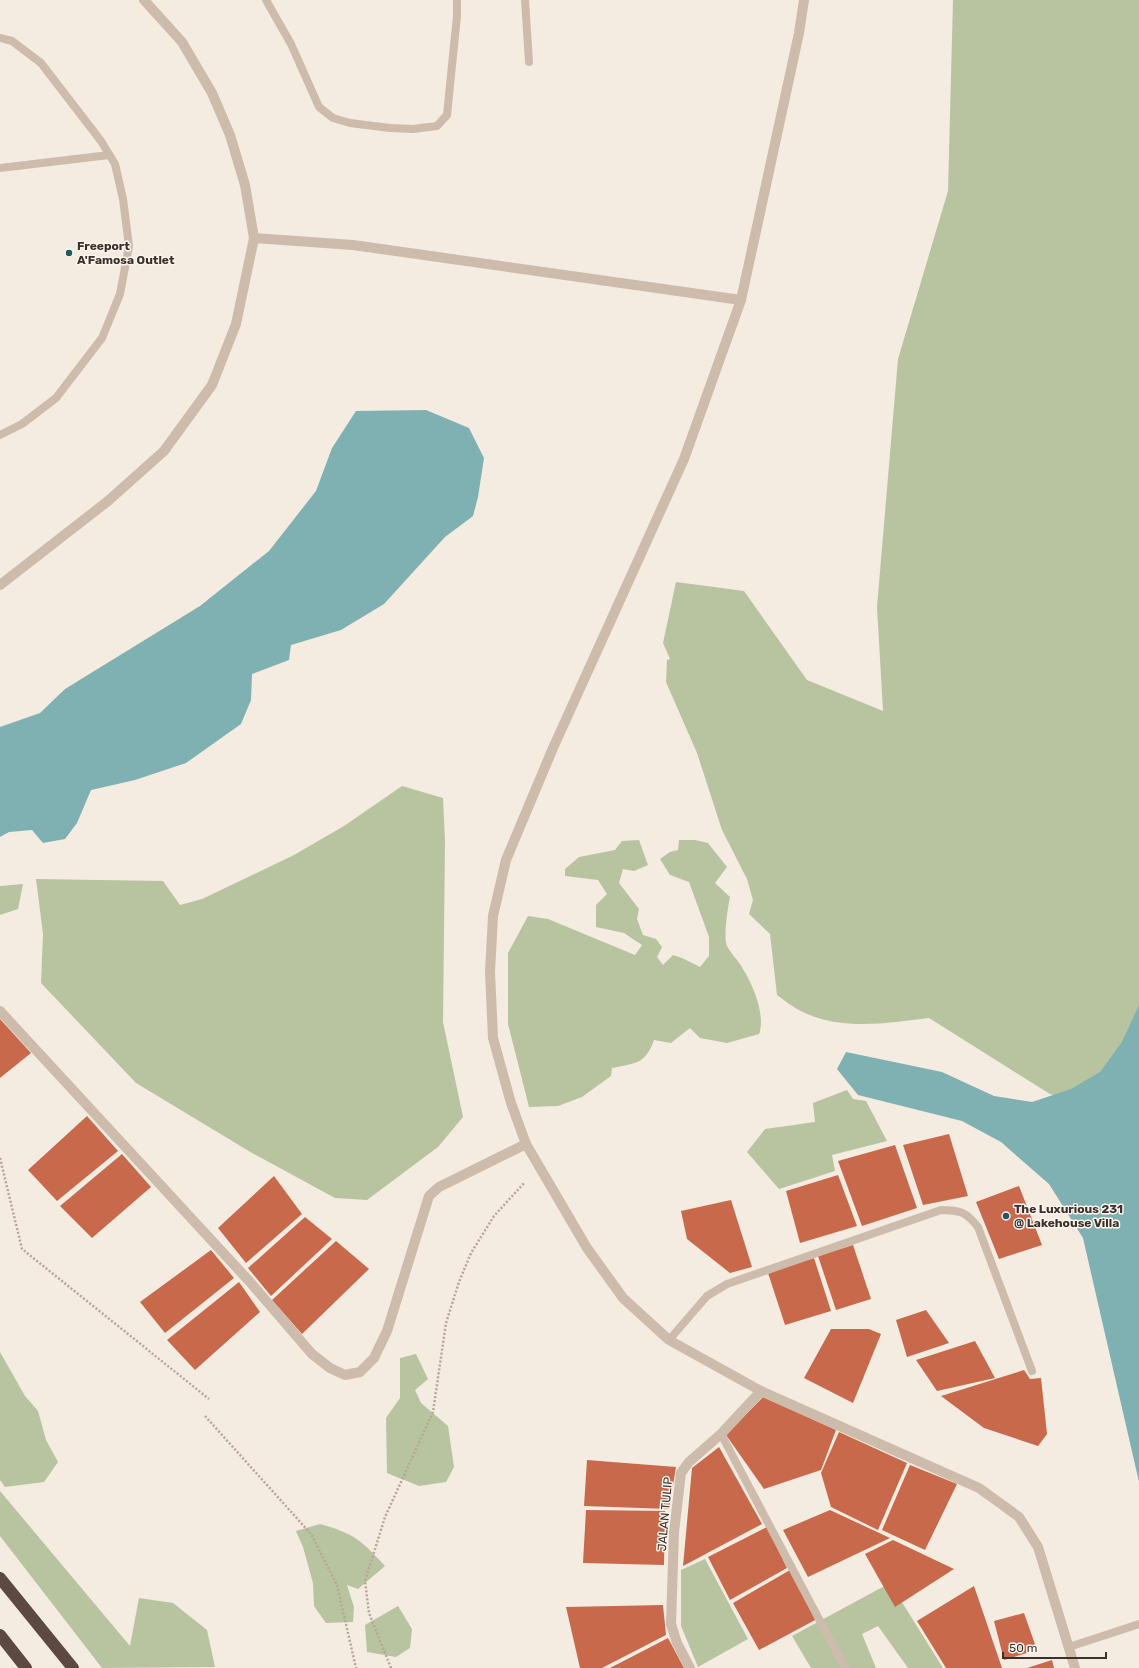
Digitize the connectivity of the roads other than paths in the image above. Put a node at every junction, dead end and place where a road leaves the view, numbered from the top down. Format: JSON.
{"nodes":[{"id":1,"x":144,"y":0,"type":"edge"},
{"id":2,"x":266,"y":0,"type":"edge"},
{"id":3,"x":457,"y":0,"type":"edge"},
{"id":4,"x":525,"y":0,"type":"edge"},
{"id":5,"x":804,"y":0,"type":"edge"},
{"id":6,"x":0,"y":38,"type":"edge"},
{"id":7,"x":529,"y":62,"type":"dead end"},
{"id":8,"x":109,"y":155,"type":"junction"},
{"id":9,"x":0,"y":168,"type":"edge"},
{"id":10,"x":254,"y":238,"type":"junction"},
{"id":11,"x":742,"y":300,"type":"junction"},
{"id":12,"x":0,"y":435,"type":"edge"},
{"id":13,"x":0,"y":586,"type":"edge"},
{"id":14,"x":0,"y":1011,"type":"edge"},
{"id":15,"x":526,"y":1144,"type":"junction"},
{"id":16,"x":670,"y":1340,"type":"junction"},
{"id":17,"x":1032,"y":1371,"type":"dead end"},
{"id":18,"x":761,"y":1391,"type":"junction"},
{"id":19,"x":721,"y":1434,"type":"junction"},
{"id":20,"x":0,"y":1578,"type":"edge"},
{"id":21,"x":1139,"y":1624,"type":"edge"},
{"id":22,"x":0,"y":1635,"type":"edge"},
{"id":23,"x":1069,"y":1647,"type":"junction"},
{"id":24,"x":26,"y":1668,"type":"edge"},
{"id":25,"x":73,"y":1668,"type":"edge"},
{"id":26,"x":690,"y":1668,"type":"edge"},
{"id":27,"x":846,"y":1668,"type":"edge"},
{"id":28,"x":1075,"y":1668,"type":"edge"}],
"edges":[{"from":1,"to":10,"type":"street"},
{"from":2,"to":3,"type":"lane"},
{"from":4,"to":7,"type":"lane"},
{"from":5,"to":11,"type":"street"},
{"from":6,"to":8,"type":"lane"},
{"from":8,"to":9,"type":"lane"},
{"from":8,"to":12,"type":"lane"},
{"from":10,"to":11,"type":"street"},
{"from":10,"to":13,"type":"street"},
{"from":11,"to":15,"type":"street"},
{"from":14,"to":15,"type":"street"},
{"from":15,"to":16,"type":"street"},
{"from":16,"to":17,"type":"lane"},
{"from":16,"to":18,"type":"street"},
{"from":18,"to":19,"type":"street","name":"JALAN TULIP"},
{"from":18,"to":23,"type":"street"},
{"from":19,"to":26,"type":"street","name":"JALAN TULIP"},
{"from":19,"to":27,"type":"lane"},
{"from":20,"to":25,"type":"highway"},
{"from":21,"to":23,"type":"lane"},
{"from":22,"to":24,"type":"highway"},
{"from":23,"to":28,"type":"street"}]}
